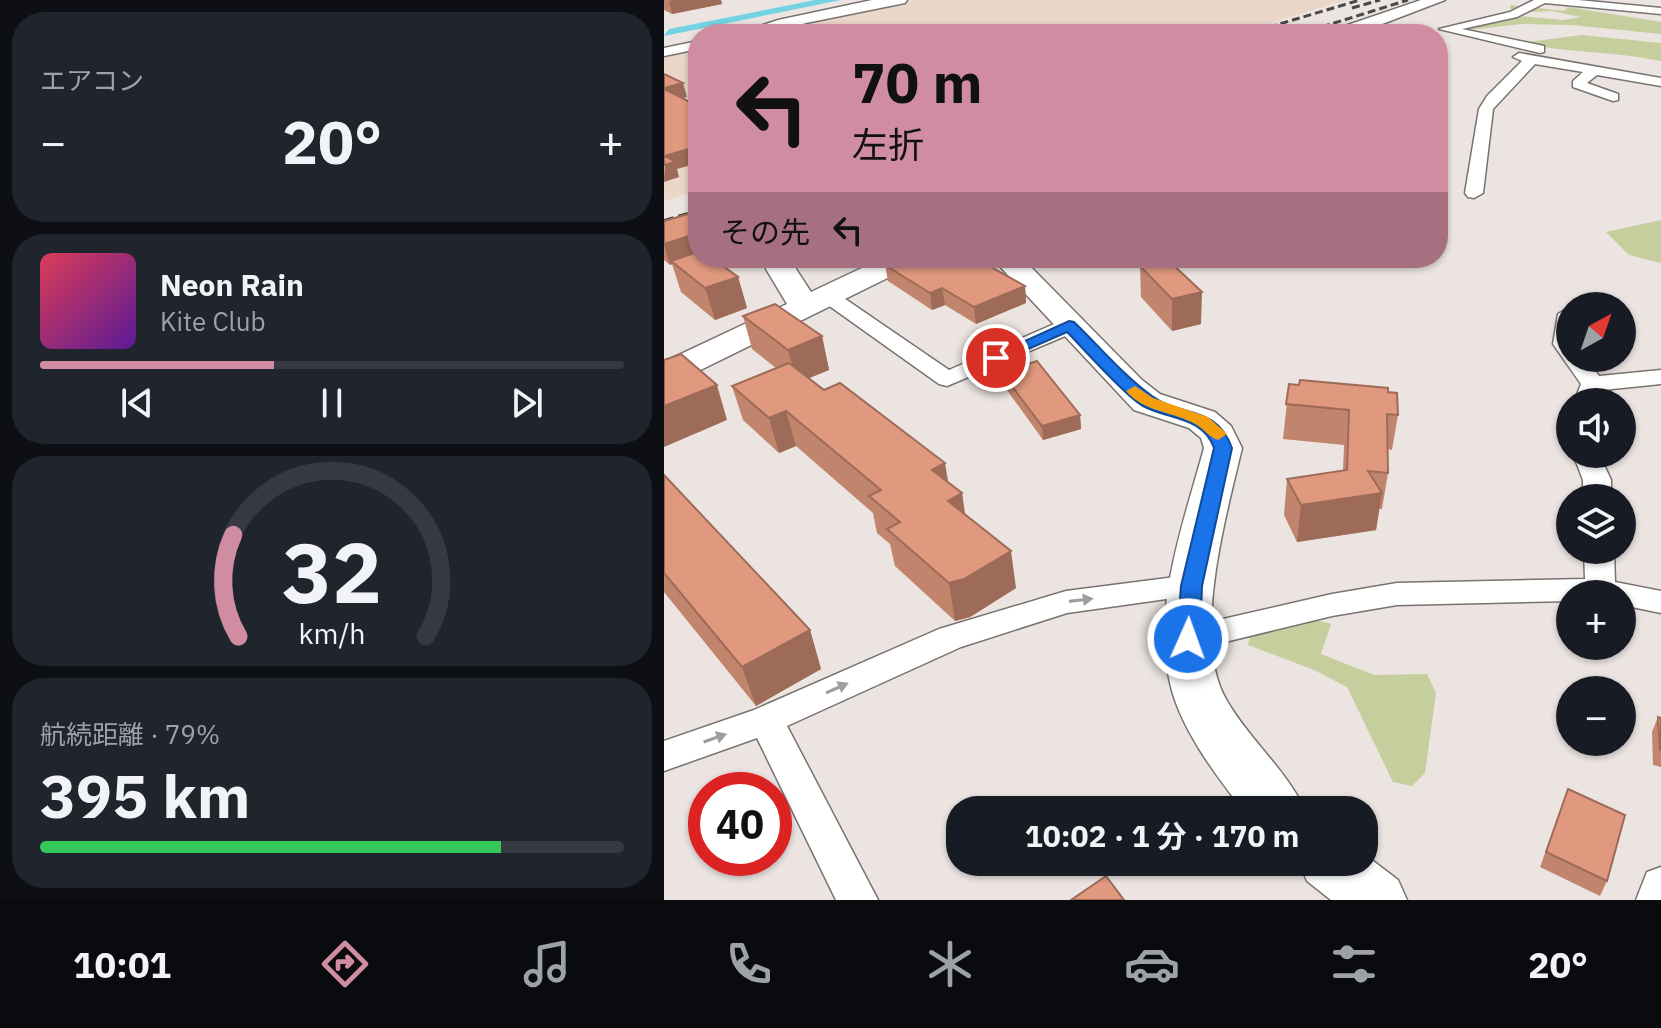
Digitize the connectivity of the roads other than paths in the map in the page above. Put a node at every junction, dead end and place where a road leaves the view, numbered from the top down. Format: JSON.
{"nodes":[{"id":1,"x":899,"y":0,"type":"edge"},
{"id":2,"x":1437,"y":0,"type":"edge"},
{"id":3,"x":1660,"y":10,"type":"edge"},
{"id":4,"x":785,"y":24,"type":"edge"},
{"id":5,"x":1370,"y":24,"type":"edge"},
{"id":6,"x":1448,"y":28,"type":"edge"},
{"id":7,"x":1448,"y":30,"type":"edge"},
{"id":8,"x":1448,"y":42,"type":"edge"},
{"id":9,"x":688,"y":47,"type":"edge"},
{"id":10,"x":664,"y":52,"type":"edge"},
{"id":11,"x":1536,"y":54,"type":"junction"},
{"id":12,"x":1594,"y":70,"type":"junction"},
{"id":13,"x":1661,"y":82,"type":"edge"},
{"id":14,"x":1613,"y":97,"type":"dead end"},
{"id":15,"x":1474,"y":193,"type":"dead end"},
{"id":16,"x":781,"y":268,"type":"edge"},
{"id":17,"x":885,"y":268,"type":"edge"},
{"id":18,"x":1015,"y":268,"type":"edge"},
{"id":19,"x":817,"y":300,"type":"junction"},
{"id":20,"x":1069,"y":326,"type":"junction"},
{"id":21,"x":664,"y":375,"type":"edge"},
{"id":22,"x":1661,"y":377,"type":"edge"},
{"id":23,"x":1612,"y":388,"type":"edge"},
{"id":24,"x":1191,"y":586,"type":"junction"},
{"id":25,"x":1556,"y":592,"type":"edge"},
{"id":26,"x":1636,"y":597,"type":"edge"},
{"id":27,"x":1661,"y":602,"type":"edge"},
{"id":28,"x":1188,"y":639,"type":"junction"},
{"id":29,"x":766,"y":720,"type":"junction"},
{"id":30,"x":664,"y":756,"type":"edge"},
{"id":31,"x":1266,"y":796,"type":"edge"},
{"id":32,"x":1346,"y":876,"type":"edge"},
{"id":33,"x":1661,"y":886,"type":"edge"},
{"id":34,"x":857,"y":900,"type":"edge"},
{"id":35,"x":1377,"y":900,"type":"edge"},
{"id":36,"x":1657,"y":900,"type":"edge"}],
"edges":[{"from":1,"to":4,"type":"street"},
{"from":2,"to":5,"type":"street"},
{"from":3,"to":6,"type":"street"},
{"from":7,"to":11,"type":"street"},
{"from":8,"to":11,"type":"street"},
{"from":9,"to":10,"type":"street"},
{"from":11,"to":12,"type":"street"},
{"from":11,"to":15,"type":"street"},
{"from":12,"to":13,"type":"street"},
{"from":12,"to":14,"type":"street"},
{"from":16,"to":19,"type":"street"},
{"from":17,"to":19,"type":"street"},
{"from":18,"to":20,"type":"street"},
{"from":19,"to":20,"type":"street"},
{"from":19,"to":21,"type":"street"},
{"from":20,"to":24,"type":"street"},
{"from":22,"to":23,"type":"street"},
{"from":24,"to":28,"type":"street"},
{"from":29,"to":24,"type":"street","one_way":true},
{"from":25,"to":28,"type":"street"},
{"from":26,"to":27,"type":"street"},
{"from":28,"to":31,"type":"street"},
{"from":30,"to":29,"type":"street","one_way":true},
{"from":29,"to":34,"type":"street"},
{"from":32,"to":35,"type":"street"},
{"from":33,"to":36,"type":"street"}]}
